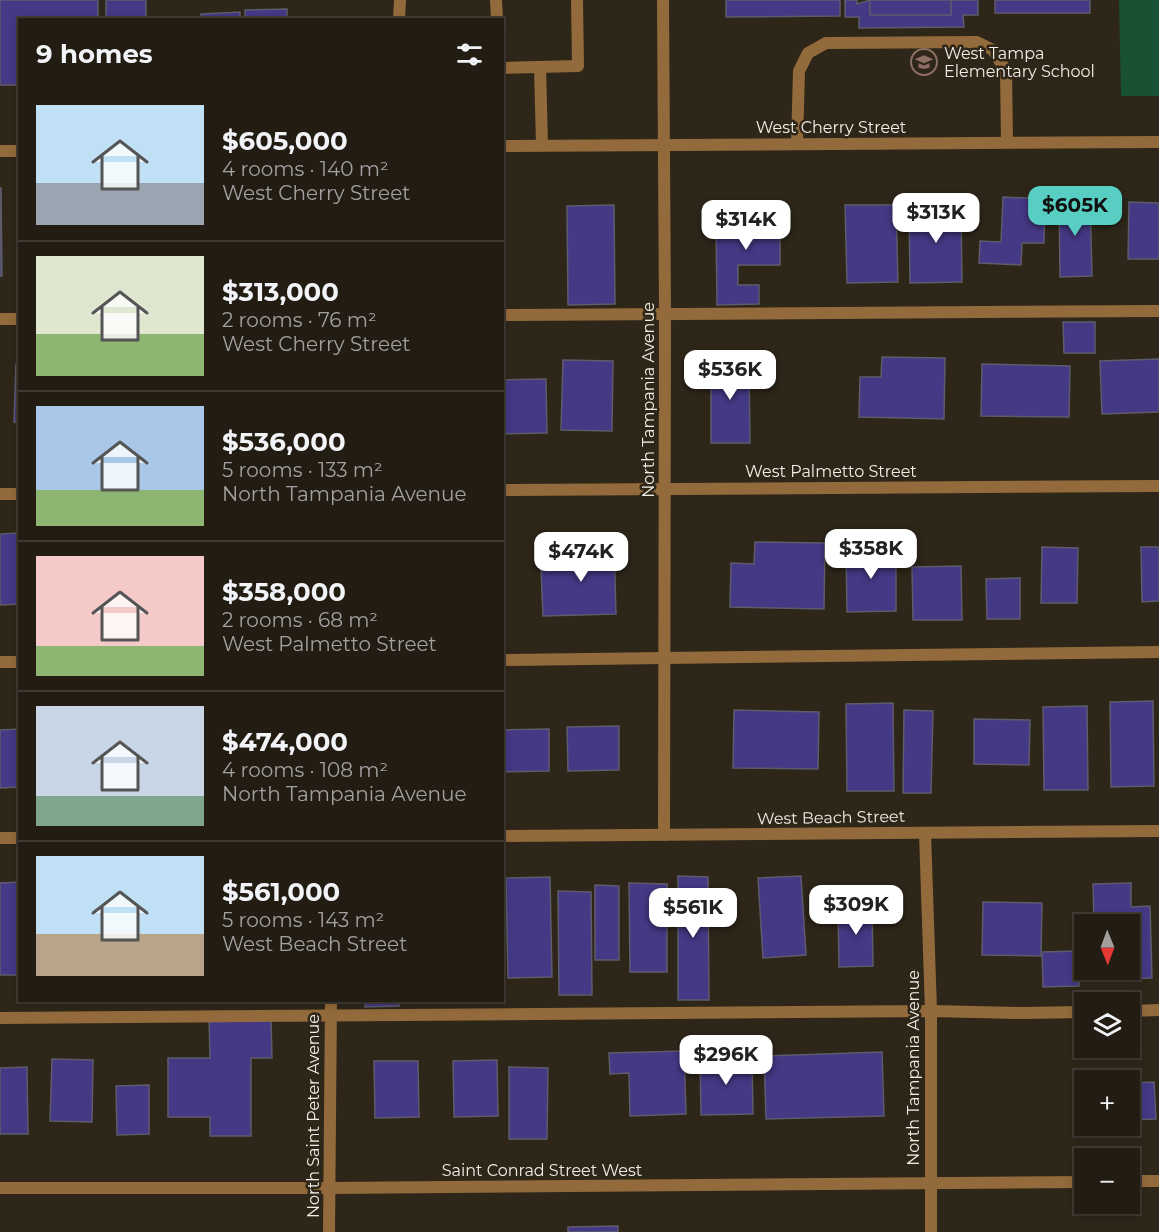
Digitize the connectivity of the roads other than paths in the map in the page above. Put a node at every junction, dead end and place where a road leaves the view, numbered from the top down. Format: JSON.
{"nodes":[{"id":1,"x":400,"y":0,"type":"edge"},
{"id":2,"x":496,"y":0,"type":"edge"},
{"id":3,"x":577,"y":0,"type":"edge"},
{"id":4,"x":663,"y":0,"type":"edge"},
{"id":5,"x":399,"y":18,"type":"edge"},
{"id":6,"x":497,"y":18,"type":"edge"},
{"id":7,"x":540,"y":67,"type":"junction"},
{"id":8,"x":504,"y":68,"type":"edge"},
{"id":9,"x":1007,"y":142,"type":"junction"},
{"id":10,"x":1159,"y":142,"type":"edge"},
{"id":11,"x":797,"y":143,"type":"junction"},
{"id":12,"x":664,"y":144,"type":"junction"},
{"id":13,"x":542,"y":145,"type":"junction"},
{"id":14,"x":504,"y":146,"type":"edge"},
{"id":15,"x":0,"y":151,"type":"edge"},
{"id":16,"x":18,"y":151,"type":"edge"},
{"id":17,"x":1159,"y":311,"type":"edge"},
{"id":18,"x":665,"y":314,"type":"junction"},
{"id":19,"x":504,"y":315,"type":"edge"},
{"id":20,"x":0,"y":319,"type":"edge"},
{"id":21,"x":18,"y":319,"type":"edge"},
{"id":22,"x":1159,"y":486,"type":"edge"},
{"id":23,"x":665,"y":489,"type":"junction"},
{"id":24,"x":504,"y":490,"type":"edge"},
{"id":25,"x":0,"y":494,"type":"edge"},
{"id":26,"x":18,"y":494,"type":"edge"},
{"id":27,"x":1159,"y":652,"type":"edge"},
{"id":28,"x":665,"y":659,"type":"junction"},
{"id":29,"x":504,"y":660,"type":"edge"},
{"id":30,"x":0,"y":662,"type":"edge"},
{"id":31,"x":18,"y":662,"type":"edge"},
{"id":32,"x":1159,"y":831,"type":"edge"},
{"id":33,"x":925,"y":833,"type":"junction"},
{"id":34,"x":664,"y":835,"type":"junction"},
{"id":35,"x":504,"y":836,"type":"edge"},
{"id":36,"x":0,"y":838,"type":"edge"},
{"id":37,"x":18,"y":838,"type":"edge"},
{"id":38,"x":331,"y":1002,"type":"edge"},
{"id":39,"x":1159,"y":1010,"type":"edge"},
{"id":40,"x":931,"y":1011,"type":"junction"},
{"id":41,"x":1140,"y":1011,"type":"edge"},
{"id":42,"x":1074,"y":1012,"type":"edge"},
{"id":43,"x":331,"y":1016,"type":"junction"},
{"id":44,"x":0,"y":1018,"type":"edge"},
{"id":45,"x":1140,"y":1181,"type":"edge"},
{"id":46,"x":1159,"y":1181,"type":"edge"},
{"id":47,"x":1074,"y":1182,"type":"edge"},
{"id":48,"x":930,"y":1184,"type":"junction"},
{"id":49,"x":0,"y":1188,"type":"edge"},
{"id":50,"x":329,"y":1188,"type":"junction"},
{"id":51,"x":329,"y":1232,"type":"edge"},
{"id":52,"x":931,"y":1232,"type":"edge"}],
"edges":[{"from":1,"to":5,"type":"street"},
{"from":2,"to":6,"type":"street"},
{"from":3,"to":7,"type":"street"},
{"from":4,"to":12,"type":"street","name":"North Tampania Avenue"},
{"from":7,"to":8,"type":"street"},
{"from":7,"to":13,"type":"street"},
{"from":9,"to":10,"type":"street","name":"West Cherry Street"},
{"from":9,"to":11,"type":"street","name":"West Cherry Street"},
{"from":9,"to":11,"type":"street"},
{"from":11,"to":12,"type":"street","name":"West Cherry Street"},
{"from":12,"to":13,"type":"street","name":"West Cherry Street"},
{"from":12,"to":18,"type":"street","name":"North Tampania Avenue"},
{"from":13,"to":14,"type":"street","name":"West Cherry Street"},
{"from":15,"to":16,"type":"street"},
{"from":17,"to":18,"type":"street"},
{"from":18,"to":19,"type":"street"},
{"from":18,"to":23,"type":"street","name":"North Tampania Avenue"},
{"from":20,"to":21,"type":"street"},
{"from":22,"to":23,"type":"street","name":"West Palmetto Street"},
{"from":23,"to":24,"type":"street","name":"West Palmetto Street"},
{"from":23,"to":28,"type":"street","name":"North Tampania Avenue"},
{"from":25,"to":26,"type":"street"},
{"from":27,"to":28,"type":"street"},
{"from":28,"to":29,"type":"street"},
{"from":28,"to":34,"type":"street","name":"North Tampania Avenue"},
{"from":30,"to":31,"type":"street"},
{"from":32,"to":33,"type":"street","name":"West Beach Street"},
{"from":33,"to":34,"type":"street","name":"West Beach Street"},
{"from":33,"to":40,"type":"street","name":"North Tampania Avenue"},
{"from":34,"to":35,"type":"street","name":"West Beach Street"},
{"from":36,"to":37,"type":"street"},
{"from":38,"to":43,"type":"street","name":"North Saint Peter Avenue"},
{"from":39,"to":41,"type":"street"},
{"from":40,"to":42,"type":"street"},
{"from":40,"to":43,"type":"street"},
{"from":40,"to":48,"type":"street","name":"North Tampania Avenue"},
{"from":43,"to":44,"type":"street"},
{"from":43,"to":50,"type":"street","name":"North Saint Peter Avenue"},
{"from":45,"to":46,"type":"street"},
{"from":47,"to":48,"type":"street","name":"Saint Conrad Street West"},
{"from":48,"to":50,"type":"street","name":"Saint Conrad Street West"},
{"from":48,"to":52,"type":"street","name":"North Tampania Avenue"},
{"from":49,"to":50,"type":"street","name":"Saint Conrad Street West"},
{"from":50,"to":51,"type":"street","name":"North Saint Peter Avenue"}]}
